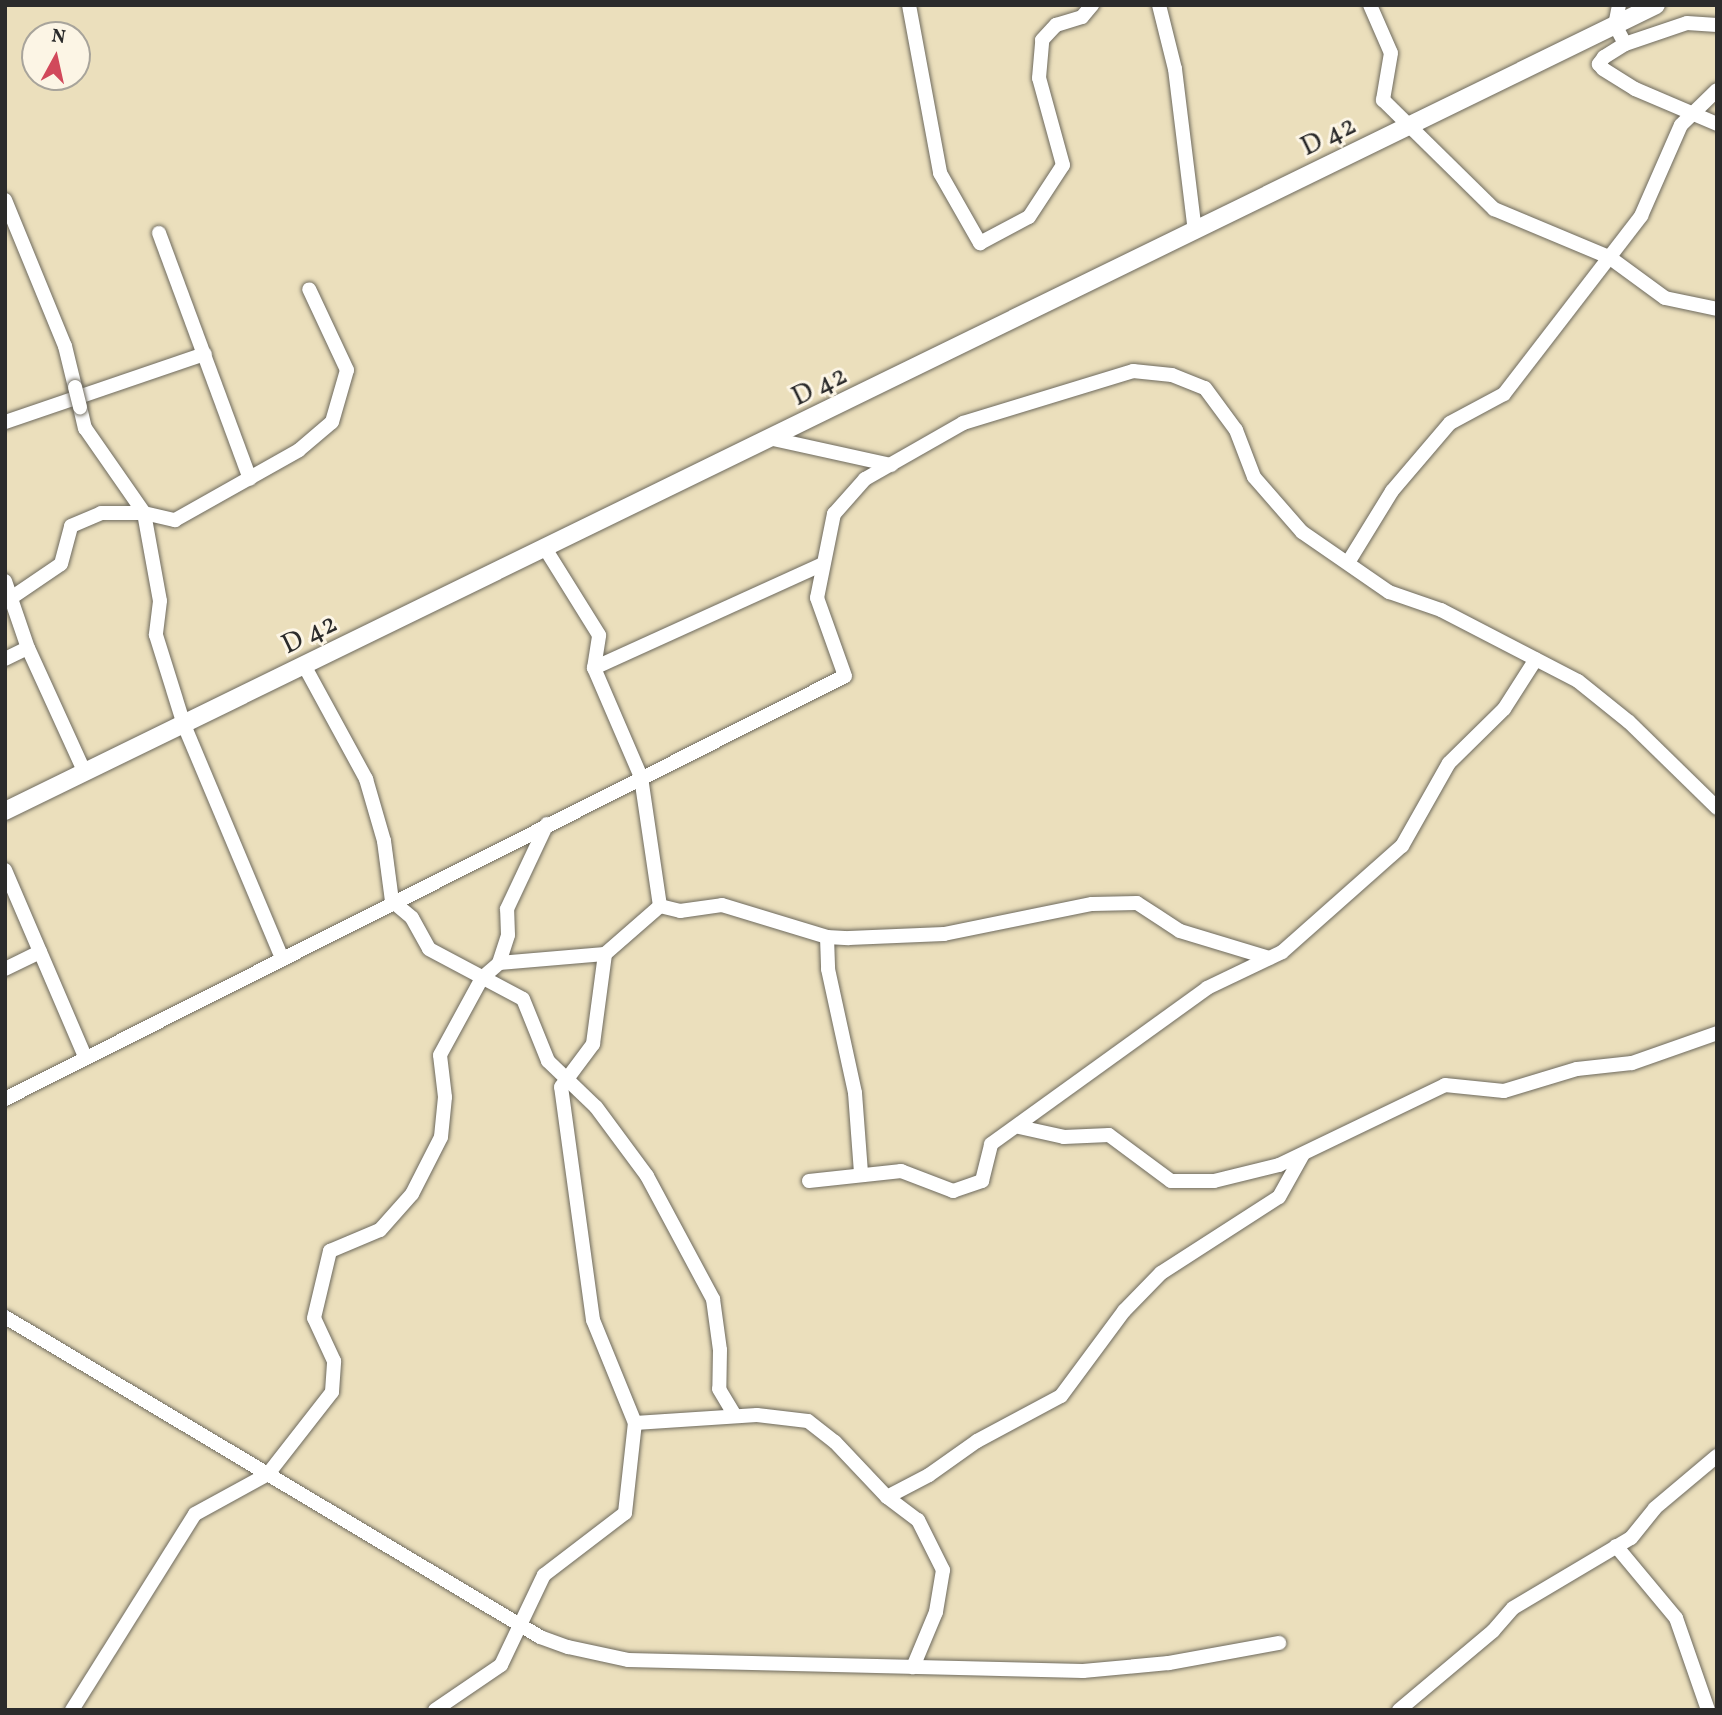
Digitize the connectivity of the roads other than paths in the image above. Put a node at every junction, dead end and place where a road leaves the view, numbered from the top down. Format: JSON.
{"nodes":[{"id":1,"x":909,"y":5,"type":"edge"},
{"id":2,"x":1092,"y":5,"type":"edge"},
{"id":3,"x":1159,"y":5,"type":"edge"},
{"id":4,"x":1370,"y":5,"type":"edge"},
{"id":5,"x":1619,"y":5,"type":"edge"},
{"id":6,"x":1656,"y":5,"type":"edge"},
{"id":7,"x":1615,"y":25,"type":"junction"},
{"id":8,"x":1717,"y":25,"type":"edge"},
{"id":9,"x":1625,"y":44,"type":"junction"},
{"id":10,"x":1717,"y":90,"type":"edge"},
{"id":11,"x":1689,"y":112,"type":"junction"},
{"id":12,"x":1717,"y":124,"type":"edge"},
{"id":13,"x":1406,"y":127,"type":"junction"},
{"id":14,"x":5,"y":200,"type":"edge"},
{"id":15,"x":1195,"y":232,"type":"junction"},
{"id":16,"x":159,"y":233,"type":"dead end"},
{"id":17,"x":1609,"y":257,"type":"junction"},
{"id":18,"x":309,"y":289,"type":"dead end"},
{"id":19,"x":1717,"y":309,"type":"edge"},
{"id":20,"x":205,"y":354,"type":"junction"},
{"id":21,"x":5,"y":422,"type":"edge"},
{"id":22,"x":773,"y":439,"type":"junction"},
{"id":23,"x":891,"y":465,"type":"junction"},
{"id":24,"x":250,"y":479,"type":"junction"},
{"id":25,"x":145,"y":513,"type":"junction"},
{"id":26,"x":546,"y":550,"type":"junction"},
{"id":27,"x":1349,"y":561,"type":"junction"},
{"id":28,"x":821,"y":565,"type":"junction"},
{"id":29,"x":5,"y":581,"type":"edge"},
{"id":30,"x":11,"y":598,"type":"junction"},
{"id":31,"x":28,"y":648,"type":"junction"},
{"id":32,"x":5,"y":659,"type":"edge"},
{"id":33,"x":1536,"y":659,"type":"junction"},
{"id":34,"x":305,"y":667,"type":"junction"},
{"id":35,"x":594,"y":668,"type":"junction"},
{"id":36,"x":184,"y":725,"type":"junction"},
{"id":37,"x":85,"y":772,"type":"junction"},
{"id":38,"x":641,"y":777,"type":"junction"},
{"id":39,"x":1717,"y":808,"type":"edge"},
{"id":40,"x":5,"y":811,"type":"edge"},
{"id":41,"x":547,"y":824,"type":"junction"},
{"id":42,"x":5,"y":870,"type":"edge"},
{"id":43,"x":392,"y":901,"type":"junction"},
{"id":44,"x":660,"y":906,"type":"junction"},
{"id":45,"x":827,"y":937,"type":"junction"},
{"id":46,"x":40,"y":952,"type":"junction"},
{"id":47,"x":605,"y":954,"type":"junction"},
{"id":48,"x":281,"y":956,"type":"junction"},
{"id":49,"x":1269,"y":958,"type":"junction"},
{"id":50,"x":499,"y":963,"type":"junction"},
{"id":51,"x":5,"y":970,"type":"edge"},
{"id":52,"x":482,"y":978,"type":"junction"},
{"id":53,"x":1717,"y":1033,"type":"edge"},
{"id":54,"x":85,"y":1057,"type":"junction"},
{"id":55,"x":568,"y":1078,"type":"junction"},
{"id":56,"x":5,"y":1098,"type":"edge"},
{"id":57,"x":1019,"y":1127,"type":"junction"},
{"id":58,"x":1303,"y":1154,"type":"junction"},
{"id":59,"x":861,"y":1173,"type":"junction"},
{"id":60,"x":808,"y":1181,"type":"dead end"},
{"id":61,"x":5,"y":1317,"type":"edge"},
{"id":62,"x":735,"y":1416,"type":"junction"},
{"id":63,"x":635,"y":1423,"type":"junction"},
{"id":64,"x":1717,"y":1455,"type":"edge"},
{"id":65,"x":268,"y":1474,"type":"junction"},
{"id":66,"x":887,"y":1497,"type":"junction"},
{"id":67,"x":1616,"y":1546,"type":"junction"},
{"id":68,"x":521,"y":1625,"type":"junction"},
{"id":69,"x":1279,"y":1643,"type":"dead end"},
{"id":70,"x":913,"y":1667,"type":"junction"},
{"id":71,"x":72,"y":1710,"type":"edge"},
{"id":72,"x":435,"y":1710,"type":"edge"},
{"id":73,"x":1399,"y":1710,"type":"edge"},
{"id":74,"x":1708,"y":1710,"type":"edge"}],
"edges":[{"from":1,"to":2,"type":"street"},
{"from":3,"to":15,"type":"street"},
{"from":4,"to":13,"type":"street"},
{"from":5,"to":7,"type":"street"},
{"from":6,"to":7,"type":"street","name":"D 42","number":"D 42"},
{"from":7,"to":9,"type":"street"},
{"from":7,"to":13,"type":"street","name":"D 42","number":"D 42"},
{"from":8,"to":9,"type":"street"},
{"from":9,"to":11,"type":"street"},
{"from":10,"to":11,"type":"street"},
{"from":11,"to":12,"type":"street"},
{"from":11,"to":17,"type":"street"},
{"from":13,"to":15,"type":"street","name":"D 42","number":"D 42"},
{"from":13,"to":17,"type":"street"},
{"from":14,"to":25,"type":"street","bridge":true},
{"from":15,"to":22,"type":"street","name":"D 42","number":"D 42"},
{"from":16,"to":20,"type":"street"},
{"from":17,"to":19,"type":"street"},
{"from":17,"to":27,"type":"street"},
{"from":18,"to":24,"type":"street"},
{"from":20,"to":21,"type":"street"},
{"from":20,"to":24,"type":"street"},
{"from":22,"to":23,"type":"street"},
{"from":22,"to":26,"type":"street","name":"D 42","number":"D 42"},
{"from":23,"to":27,"type":"street"},
{"from":23,"to":28,"type":"street"},
{"from":24,"to":25,"type":"street"},
{"from":25,"to":30,"type":"street"},
{"from":25,"to":36,"type":"street"},
{"from":26,"to":34,"type":"street","name":"D 42","number":"D 42"},
{"from":26,"to":35,"type":"street"},
{"from":27,"to":33,"type":"street"},
{"from":28,"to":35,"type":"street"},
{"from":28,"to":38,"type":"street"},
{"from":29,"to":30,"type":"street"},
{"from":30,"to":31,"type":"street"},
{"from":31,"to":32,"type":"street"},
{"from":31,"to":37,"type":"street"},
{"from":33,"to":39,"type":"street"},
{"from":33,"to":49,"type":"street"},
{"from":34,"to":36,"type":"street","name":"D 42","number":"D 42"},
{"from":34,"to":43,"type":"street"},
{"from":35,"to":38,"type":"street"},
{"from":36,"to":37,"type":"street","name":"D 42","number":"D 42"},
{"from":36,"to":48,"type":"street"},
{"from":37,"to":40,"type":"street","name":"D 42","number":"D 42"},
{"from":38,"to":41,"type":"street"},
{"from":38,"to":44,"type":"street"},
{"from":41,"to":43,"type":"street"},
{"from":41,"to":50,"type":"street"},
{"from":42,"to":46,"type":"street"},
{"from":43,"to":48,"type":"street"},
{"from":43,"to":52,"type":"street"},
{"from":44,"to":45,"type":"street"},
{"from":44,"to":47,"type":"street"},
{"from":45,"to":49,"type":"street"},
{"from":45,"to":59,"type":"street"},
{"from":46,"to":51,"type":"street"},
{"from":46,"to":54,"type":"street"},
{"from":47,"to":50,"type":"street"},
{"from":47,"to":55,"type":"street"},
{"from":48,"to":54,"type":"street"},
{"from":49,"to":57,"type":"street"},
{"from":50,"to":52,"type":"street"},
{"from":52,"to":55,"type":"street"},
{"from":52,"to":65,"type":"street"},
{"from":53,"to":58,"type":"street"},
{"from":54,"to":56,"type":"street"},
{"from":55,"to":62,"type":"street"},
{"from":55,"to":63,"type":"street"},
{"from":57,"to":58,"type":"street"},
{"from":57,"to":59,"type":"street"},
{"from":58,"to":66,"type":"street"},
{"from":59,"to":60,"type":"street"},
{"from":61,"to":65,"type":"street"},
{"from":62,"to":63,"type":"street"},
{"from":62,"to":66,"type":"street"},
{"from":63,"to":68,"type":"street"},
{"from":64,"to":67,"type":"street"},
{"from":65,"to":68,"type":"street"},
{"from":65,"to":71,"type":"street"},
{"from":66,"to":70,"type":"street"},
{"from":67,"to":73,"type":"street"},
{"from":67,"to":74,"type":"street"},
{"from":68,"to":70,"type":"street"},
{"from":68,"to":72,"type":"street"},
{"from":69,"to":70,"type":"street"}]}
